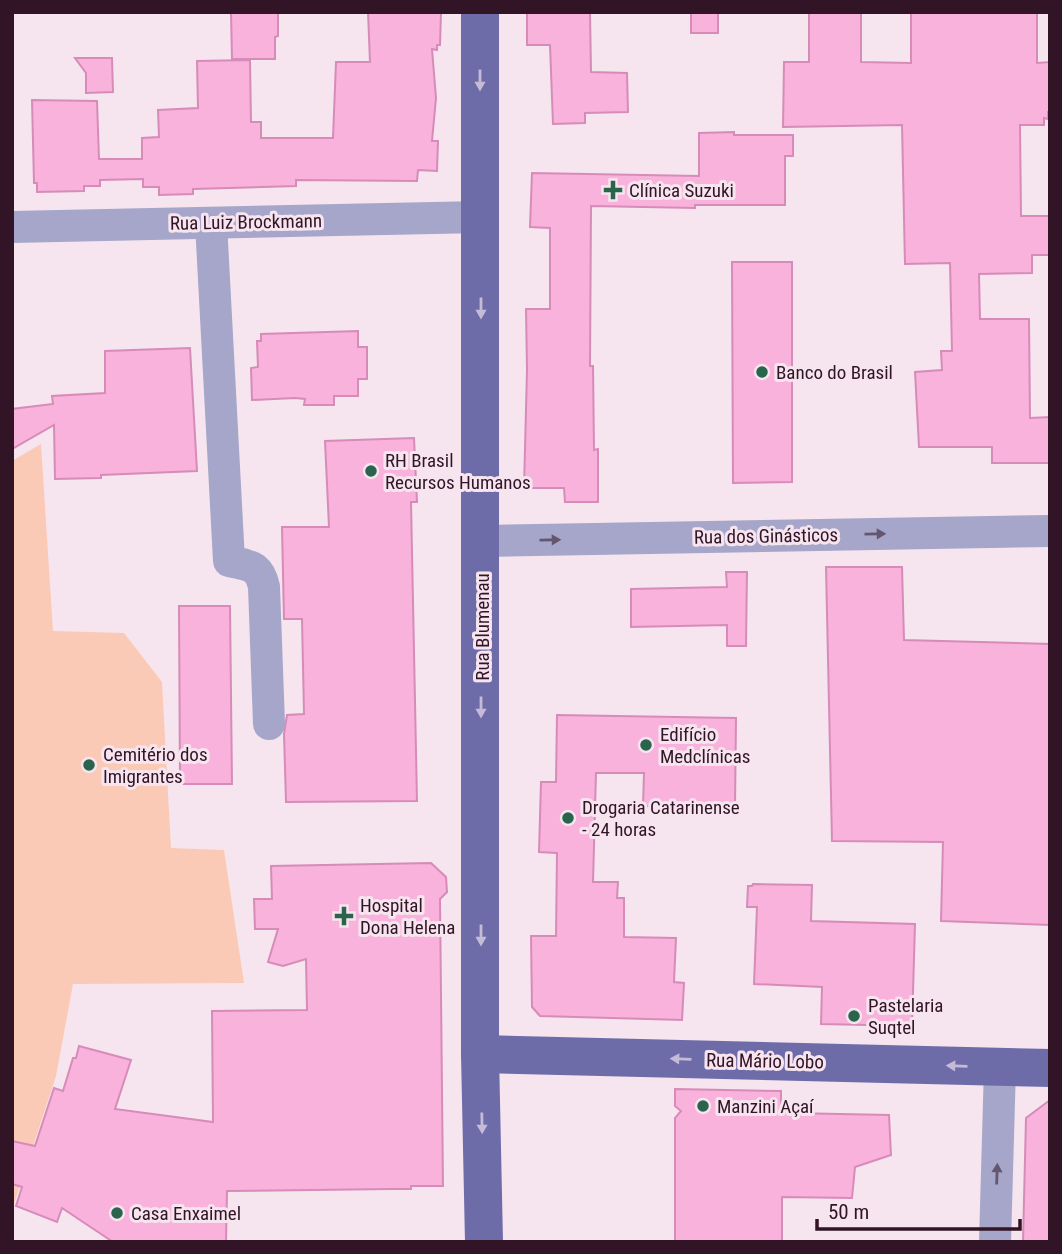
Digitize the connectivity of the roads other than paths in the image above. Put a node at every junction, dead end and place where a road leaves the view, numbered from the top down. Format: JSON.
{"nodes":[{"id":1,"x":480,"y":12,"type":"edge"},
{"id":2,"x":481,"y":217,"type":"junction"},
{"id":3,"x":211,"y":223,"type":"junction"},
{"id":4,"x":12,"y":227,"type":"edge"},
{"id":5,"x":1050,"y":531,"type":"edge"},
{"id":6,"x":482,"y":541,"type":"junction"},
{"id":7,"x":269,"y":724,"type":"dead end"},
{"id":8,"x":480,"y":1054,"type":"junction"},
{"id":9,"x":1000,"y":1067,"type":"junction"},
{"id":10,"x":1050,"y":1068,"type":"edge"},
{"id":11,"x":484,"y":1242,"type":"edge"},
{"id":12,"x":995,"y":1242,"type":"edge"}],
"edges":[{"from":1,"to":2,"type":"main road","name":"Rua Blumenau","one_way":true},
{"from":2,"to":3,"type":"street","name":"Rua Luiz Brockmann"},
{"from":2,"to":6,"type":"main road","name":"Rua Blumenau","one_way":true},
{"from":3,"to":4,"type":"street","name":"Rua Luiz Brockmann"},
{"from":3,"to":7,"type":"street"},
{"from":6,"to":5,"type":"street","name":"Rua dos Ginásticos","one_way":true},
{"from":6,"to":8,"type":"main road","name":"Rua Blumenau","one_way":true},
{"from":9,"to":8,"type":"main road","name":"Rua Mário Lobo","one_way":true},
{"from":8,"to":11,"type":"main road","name":"Rua Blumenau","one_way":true},
{"from":9,"to":10,"type":"main road","name":"Rua Mário Lobo"},
{"from":12,"to":9,"type":"street","one_way":true}]}
